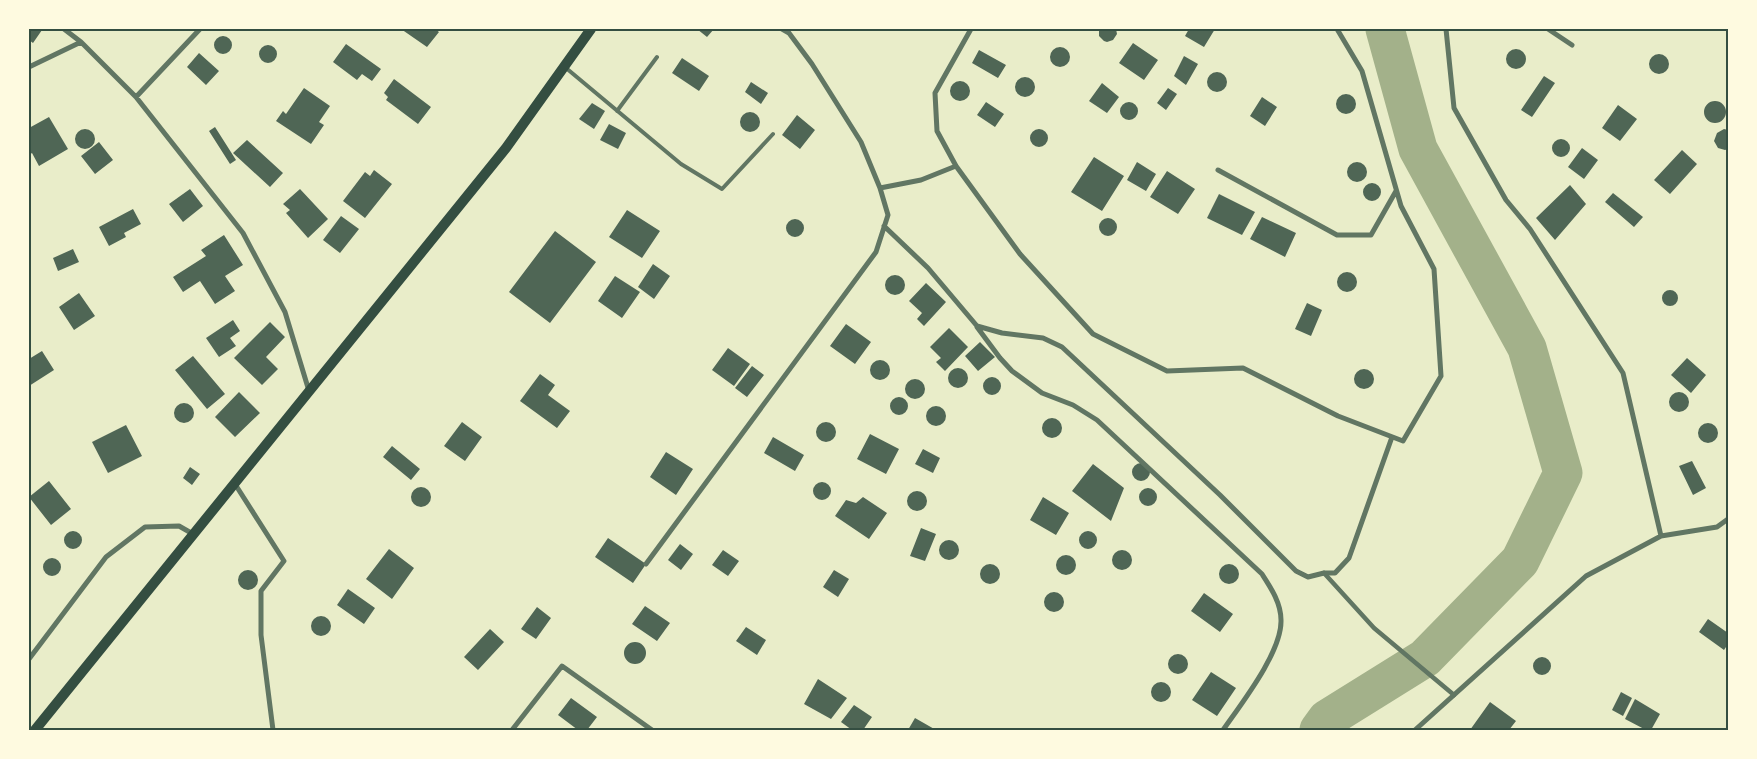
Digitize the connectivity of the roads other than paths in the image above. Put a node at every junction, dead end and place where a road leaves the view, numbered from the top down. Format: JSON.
{"nodes":[{"id":1,"x":64,"y":29,"type":"edge"},
{"id":2,"x":200,"y":29,"type":"edge"},
{"id":3,"x":591,"y":29,"type":"edge"},
{"id":4,"x":782,"y":29,"type":"edge"},
{"id":5,"x":971,"y":29,"type":"edge"},
{"id":6,"x":1337,"y":29,"type":"edge"},
{"id":7,"x":1446,"y":29,"type":"edge"},
{"id":8,"x":1548,"y":29,"type":"edge"},
{"id":9,"x":81,"y":42,"type":"junction"},
{"id":10,"x":1572,"y":45,"type":"dead end"},
{"id":11,"x":657,"y":57,"type":"dead end"},
{"id":12,"x":29,"y":67,"type":"edge"},
{"id":13,"x":564,"y":67,"type":"junction"},
{"id":14,"x":136,"y":97,"type":"junction"},
{"id":15,"x":618,"y":111,"type":"junction"},
{"id":16,"x":772,"y":134,"type":"dead end"},
{"id":17,"x":956,"y":166,"type":"junction"},
{"id":18,"x":1218,"y":170,"type":"dead end"},
{"id":19,"x":880,"y":188,"type":"junction"},
{"id":20,"x":1396,"y":191,"type":"junction"},
{"id":21,"x":884,"y":226,"type":"junction"},
{"id":22,"x":976,"y":326,"type":"junction"},
{"id":23,"x":309,"y":391,"type":"junction"},
{"id":24,"x":1392,"y":437,"type":"junction"},
{"id":25,"x":234,"y":483,"type":"junction"},
{"id":26,"x":1728,"y":519,"type":"edge"},
{"id":27,"x":193,"y":534,"type":"junction"},
{"id":28,"x":1661,"y":536,"type":"junction"},
{"id":29,"x":646,"y":564,"type":"dead end"},
{"id":30,"x":1324,"y":574,"type":"junction"},
{"id":31,"x":29,"y":659,"type":"edge"},
{"id":32,"x":1454,"y":695,"type":"junction"},
{"id":33,"x":35,"y":730,"type":"edge"},
{"id":34,"x":273,"y":730,"type":"edge"},
{"id":35,"x":512,"y":730,"type":"edge"},
{"id":36,"x":652,"y":730,"type":"edge"},
{"id":37,"x":1223,"y":730,"type":"edge"},
{"id":38,"x":1415,"y":730,"type":"edge"}],
"edges":[{"from":1,"to":9,"type":"street"},
{"from":2,"to":14,"type":"street"},
{"from":3,"to":13,"type":"main road"},
{"from":4,"to":19,"type":"street"},
{"from":5,"to":17,"type":"street"},
{"from":6,"to":20,"type":"street"},
{"from":7,"to":28,"type":"street"},
{"from":8,"to":10,"type":"street"},
{"from":9,"to":12,"type":"street"},
{"from":9,"to":14,"type":"street"},
{"from":11,"to":15,"type":"lane"},
{"from":13,"to":15,"type":"lane"},
{"from":13,"to":23,"type":"main road"},
{"from":14,"to":23,"type":"street"},
{"from":15,"to":16,"type":"lane"},
{"from":17,"to":19,"type":"street"},
{"from":17,"to":24,"type":"street"},
{"from":18,"to":20,"type":"street"},
{"from":19,"to":21,"type":"street"},
{"from":20,"to":24,"type":"street"},
{"from":21,"to":22,"type":"street"},
{"from":21,"to":29,"type":"street"},
{"from":22,"to":30,"type":"street"},
{"from":22,"to":37,"type":"street"},
{"from":23,"to":25,"type":"main road"},
{"from":24,"to":30,"type":"street"},
{"from":25,"to":27,"type":"main road"},
{"from":25,"to":34,"type":"street"},
{"from":26,"to":28,"type":"street"},
{"from":27,"to":31,"type":"street"},
{"from":27,"to":33,"type":"main road"},
{"from":28,"to":32,"type":"street"},
{"from":30,"to":32,"type":"street"},
{"from":32,"to":38,"type":"street"},
{"from":35,"to":36,"type":"street"}]}
